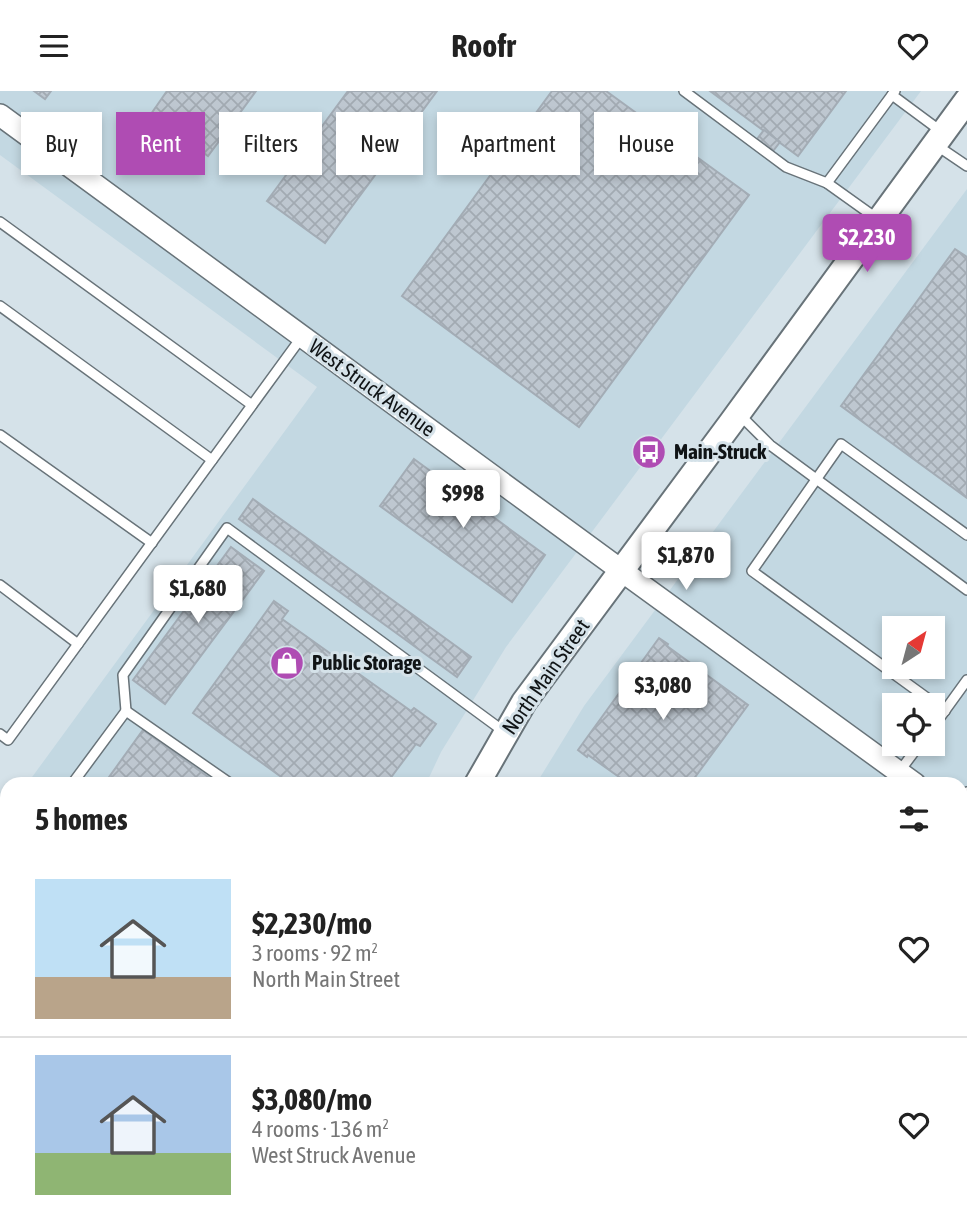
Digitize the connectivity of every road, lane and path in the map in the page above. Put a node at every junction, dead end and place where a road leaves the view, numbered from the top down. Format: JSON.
{"nodes":[{"id":1,"x":684,"y":91,"type":"edge"},
{"id":2,"x":893,"y":93,"type":"edge"},
{"id":3,"x":967,"y":100,"type":"edge"},
{"id":4,"x":0,"y":115,"type":"edge"},
{"id":5,"x":939,"y":138,"type":"junction"},
{"id":6,"x":967,"y":166,"type":"edge"},
{"id":7,"x":827,"y":183,"type":"junction"},
{"id":8,"x":879,"y":221,"type":"junction"},
{"id":9,"x":0,"y":222,"type":"edge"},
{"id":10,"x":0,"y":306,"type":"edge"},
{"id":11,"x":303,"y":337,"type":"junction"},
{"id":12,"x":252,"y":405,"type":"junction"},
{"id":13,"x":738,"y":413,"type":"junction"},
{"id":14,"x":0,"y":435,"type":"edge"},
{"id":15,"x":212,"y":460,"type":"junction"},
{"id":16,"x":817,"y":479,"type":"junction"},
{"id":17,"x":967,"y":535,"type":"edge"},
{"id":18,"x":152,"y":543,"type":"junction"},
{"id":19,"x":622,"y":571,"type":"junction"},
{"id":20,"x":0,"y":585,"type":"edge"},
{"id":21,"x":967,"y":590,"type":"edge"},
{"id":22,"x":78,"y":644,"type":"junction"},
{"id":23,"x":967,"y":680,"type":"edge"},
{"id":24,"x":920,"y":693,"type":"edge"},
{"id":25,"x":126,"y":711,"type":"junction"},
{"id":26,"x":945,"y":711,"type":"edge"},
{"id":27,"x":0,"y":734,"type":"edge"},
{"id":28,"x":506,"y":734,"type":"junction"},
{"id":29,"x":915,"y":756,"type":"edge"},
{"id":30,"x":77,"y":777,"type":"edge"},
{"id":31,"x":221,"y":777,"type":"edge"},
{"id":32,"x":481,"y":777,"type":"edge"},
{"id":33,"x":906,"y":777,"type":"edge"},
{"id":34,"x":907,"y":777,"type":"edge"}],
"edges":[{"from":1,"to":7,"type":"lane"},
{"from":2,"to":5,"type":"lane"},
{"from":2,"to":7,"type":"lane"},
{"from":3,"to":5,"type":"main road","name":"North Main Street"},
{"from":4,"to":11,"type":"street","name":"West Struck Avenue"},
{"from":5,"to":6,"type":"lane"},
{"from":5,"to":8,"type":"main road","name":"North Main Street"},
{"from":7,"to":8,"type":"lane"},
{"from":8,"to":13,"type":"main road","name":"North Main Street"},
{"from":9,"to":12,"type":"lane"},
{"from":10,"to":15,"type":"lane"},
{"from":11,"to":12,"type":"lane"},
{"from":11,"to":19,"type":"street","name":"West Struck Avenue"},
{"from":12,"to":15,"type":"lane"},
{"from":13,"to":16,"type":"lane"},
{"from":13,"to":19,"type":"main road","name":"North Main Street"},
{"from":14,"to":18,"type":"lane"},
{"from":15,"to":18,"type":"lane"},
{"from":16,"to":17,"type":"lane"},
{"from":16,"to":21,"type":"lane"},
{"from":16,"to":24,"type":"lane"},
{"from":18,"to":22,"type":"lane"},
{"from":19,"to":28,"type":"main road","name":"North Main Street"},
{"from":19,"to":33,"type":"street","name":"West Struck Avenue"},
{"from":20,"to":22,"type":"lane"},
{"from":22,"to":27,"type":"lane"},
{"from":23,"to":26,"type":"lane"},
{"from":25,"to":28,"type":"lane"},
{"from":25,"to":30,"type":"lane"},
{"from":25,"to":31,"type":"lane"},
{"from":28,"to":32,"type":"main road","name":"North Main Street"},
{"from":29,"to":34,"type":"lane"}]}
